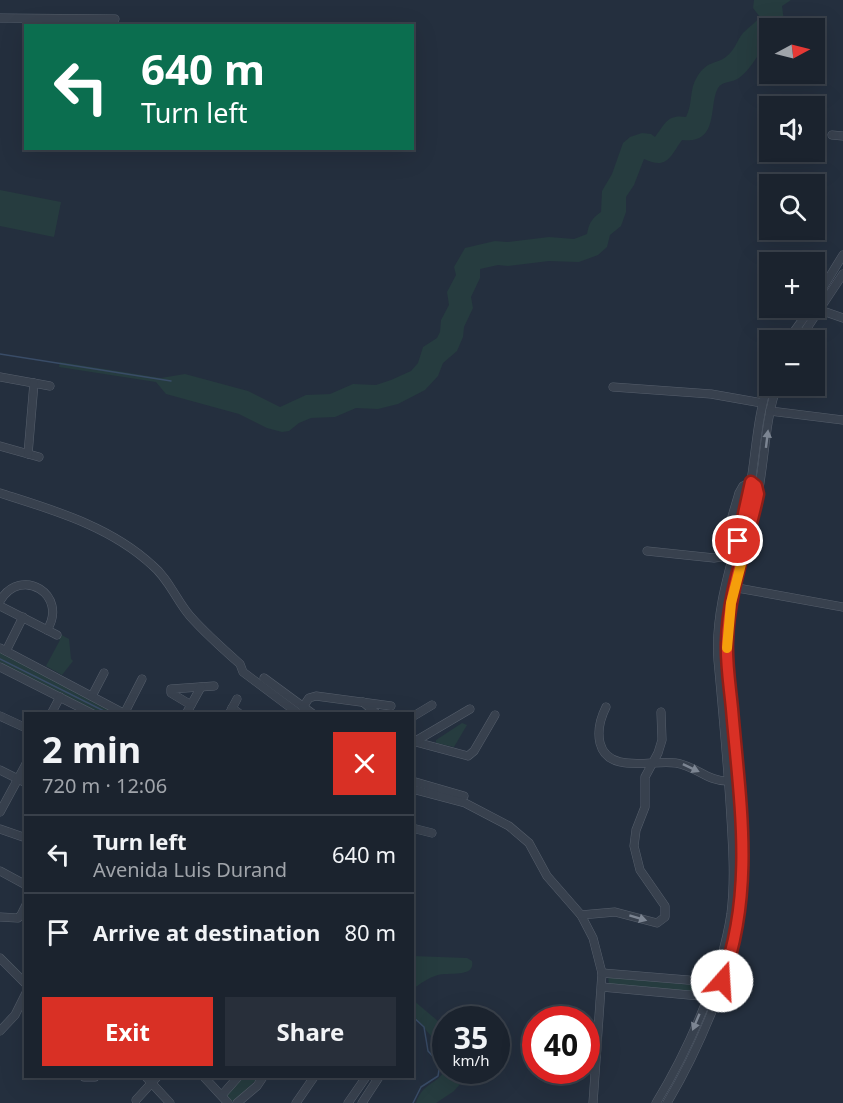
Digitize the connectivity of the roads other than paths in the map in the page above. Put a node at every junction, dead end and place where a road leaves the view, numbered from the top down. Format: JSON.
{"nodes":[{"id":1,"x":0,"y":18,"type":"edge"},
{"id":2,"x":115,"y":19,"type":"dead end"},
{"id":3,"x":832,"y":135,"type":"dead end"},
{"id":4,"x":843,"y":136,"type":"edge"},
{"id":5,"x":843,"y":255,"type":"edge"},
{"id":6,"x":843,"y":274,"type":"edge"},
{"id":7,"x":825,"y":284,"type":"edge"},
{"id":8,"x":825,"y":302,"type":"edge"},
{"id":9,"x":825,"y":312,"type":"edge"},
{"id":10,"x":843,"y":318,"type":"edge"},
{"id":11,"x":0,"y":377,"type":"edge"},
{"id":12,"x":34,"y":383,"type":"junction"},
{"id":13,"x":50,"y":386,"type":"dead end"},
{"id":14,"x":614,"y":387,"type":"dead end"},
{"id":15,"x":764,"y":396,"type":"edge"},
{"id":16,"x":774,"y":396,"type":"edge"},
{"id":17,"x":762,"y":403,"type":"junction"},
{"id":18,"x":770,"y":411,"type":"junction"},
{"id":19,"x":843,"y":420,"type":"edge"},
{"id":20,"x":0,"y":446,"type":"edge"},
{"id":21,"x":28,"y":454,"type":"junction"},
{"id":22,"x":39,"y":457,"type":"dead end"},
{"id":23,"x":751,"y":482,"type":"junction"},
{"id":24,"x":0,"y":493,"type":"edge"},
{"id":25,"x":758,"y":494,"type":"junction"},
{"id":26,"x":646,"y":551,"type":"dead end"},
{"id":27,"x":743,"y":557,"type":"junction"},
{"id":28,"x":730,"y":559,"type":"junction"},
{"id":29,"x":726,"y":585,"type":"junction"},
{"id":30,"x":735,"y":588,"type":"junction"},
{"id":31,"x":0,"y":601,"type":"edge"},
{"id":32,"x":0,"y":606,"type":"edge"},
{"id":33,"x":843,"y":607,"type":"edge"},
{"id":34,"x":23,"y":617,"type":"junction"},
{"id":35,"x":47,"y":630,"type":"junction"},
{"id":36,"x":57,"y":635,"type":"dead end"},
{"id":37,"x":3,"y":649,"type":"edge"},
{"id":38,"x":0,"y":667,"type":"edge"},
{"id":39,"x":104,"y":673,"type":"dead end"},
{"id":40,"x":264,"y":678,"type":"dead end"},
{"id":41,"x":142,"y":679,"type":"dead end"},
{"id":42,"x":214,"y":686,"type":"dead end"},
{"id":43,"x":201,"y":687,"type":"junction"},
{"id":44,"x":92,"y":696,"type":"junction"},
{"id":45,"x":60,"y":697,"type":"junction"},
{"id":46,"x":237,"y":699,"type":"dead end"},
{"id":47,"x":362,"y":702,"type":"junction"},
{"id":48,"x":191,"y":705,"type":"junction"},
{"id":49,"x":432,"y":705,"type":"dead end"},
{"id":50,"x":391,"y":706,"type":"dead end"},
{"id":51,"x":606,"y":707,"type":"dead end"},
{"id":52,"x":470,"y":709,"type":"dead end"},
{"id":53,"x":230,"y":711,"type":"edge"},
{"id":54,"x":302,"y":711,"type":"edge"},
{"id":55,"x":52,"y":712,"type":"edge"},
{"id":56,"x":89,"y":712,"type":"edge"},
{"id":57,"x":121,"y":712,"type":"edge"},
{"id":58,"x":126,"y":712,"type":"edge"},
{"id":59,"x":187,"y":712,"type":"edge"},
{"id":60,"x":374,"y":712,"type":"edge"},
{"id":61,"x":661,"y":712,"type":"dead end"},
{"id":62,"x":495,"y":715,"type":"dead end"},
{"id":63,"x":0,"y":716,"type":"edge"},
{"id":64,"x":414,"y":716,"type":"edge"},
{"id":65,"x":24,"y":727,"type":"edge"},
{"id":66,"x":414,"y":740,"type":"edge"},
{"id":67,"x":414,"y":741,"type":"edge"},
{"id":68,"x":652,"y":763,"type":"junction"},
{"id":69,"x":0,"y":770,"type":"edge"},
{"id":70,"x":22,"y":781,"type":"edge"},
{"id":71,"x":729,"y":781,"type":"junction"},
{"id":72,"x":414,"y":782,"type":"edge"},
{"id":73,"x":414,"y":790,"type":"edge"},
{"id":74,"x":464,"y":796,"type":"dead end"},
{"id":75,"x":0,"y":812,"type":"edge"},
{"id":76,"x":414,"y":828,"type":"edge"},
{"id":77,"x":0,"y":829,"type":"edge"},
{"id":78,"x":432,"y":833,"type":"dead end"},
{"id":79,"x":24,"y":837,"type":"edge"},
{"id":80,"x":0,"y":871,"type":"edge"},
{"id":81,"x":24,"y":884,"type":"edge"},
{"id":82,"x":24,"y":909,"type":"edge"},
{"id":83,"x":581,"y":915,"type":"junction"},
{"id":84,"x":0,"y":917,"type":"edge"},
{"id":85,"x":0,"y":958,"type":"edge"},
{"id":86,"x":602,"y":973,"type":"junction"},
{"id":87,"x":24,"y":982,"type":"edge"},
{"id":88,"x":712,"y":982,"type":"junction"},
{"id":89,"x":602,"y":987,"type":"junction"},
{"id":90,"x":24,"y":997,"type":"edge"},
{"id":91,"x":707,"y":997,"type":"junction"},
{"id":92,"x":716,"y":998,"type":"junction"},
{"id":93,"x":0,"y":1031,"type":"edge"},
{"id":94,"x":205,"y":1078,"type":"edge"},
{"id":95,"x":237,"y":1078,"type":"edge"},
{"id":96,"x":262,"y":1078,"type":"edge"},
{"id":97,"x":313,"y":1078,"type":"edge"},
{"id":98,"x":365,"y":1078,"type":"edge"},
{"id":99,"x":378,"y":1078,"type":"edge"},
{"id":100,"x":152,"y":1079,"type":"edge"},
{"id":101,"x":222,"y":1095,"type":"junction"},
{"id":102,"x":136,"y":1100,"type":"dead end"},
{"id":103,"x":170,"y":1103,"type":"edge"},
{"id":104,"x":228,"y":1103,"type":"edge"},
{"id":105,"x":237,"y":1103,"type":"edge"},
{"id":106,"x":296,"y":1103,"type":"edge"},
{"id":107,"x":348,"y":1103,"type":"edge"},
{"id":108,"x":362,"y":1103,"type":"edge"},
{"id":109,"x":593,"y":1103,"type":"edge"},
{"id":110,"x":656,"y":1103,"type":"edge"},
{"id":111,"x":667,"y":1103,"type":"edge"}],
"edges":[{"from":1,"to":2,"type":"street"},
{"from":3,"to":4,"type":"street"},
{"from":5,"to":7,"type":"street"},
{"from":6,"to":8,"type":"street"},
{"from":9,"to":10,"type":"street"},
{"from":11,"to":12,"type":"street"},
{"from":12,"to":13,"type":"street"},
{"from":12,"to":21,"type":"street"},
{"from":14,"to":17,"type":"street"},
{"from":15,"to":17,"type":"street"},
{"from":16,"to":18,"type":"street"},
{"from":17,"to":23,"type":"street"},
{"from":18,"to":19,"type":"street"},
{"from":25,"to":18,"type":"street","one_way":true},
{"from":20,"to":21,"type":"street"},
{"from":21,"to":22,"type":"street"},
{"from":23,"to":25,"type":"street"},
{"from":23,"to":28,"type":"street"},
{"from":24,"to":54,"type":"street"},
{"from":25,"to":27,"type":"street"},
{"from":26,"to":28,"type":"street"},
{"from":27,"to":28,"type":"street"},
{"from":27,"to":30,"type":"street"},
{"from":28,"to":29,"type":"street"},
{"from":29,"to":30,"type":"street"},
{"from":29,"to":71,"type":"street"},
{"from":30,"to":33,"type":"street"},
{"from":30,"to":92,"type":"street"},
{"from":31,"to":35,"type":"street"},
{"from":32,"to":34,"type":"street"},
{"from":34,"to":35,"type":"street"},
{"from":34,"to":37,"type":"street"},
{"from":35,"to":36,"type":"street"},
{"from":37,"to":44,"type":"street"},
{"from":38,"to":45,"type":"street"},
{"from":39,"to":44,"type":"street"},
{"from":40,"to":54,"type":"street"},
{"from":41,"to":58,"type":"street"},
{"from":42,"to":43,"type":"street"},
{"from":43,"to":48,"type":"street"},
{"from":43,"to":48,"type":"street"},
{"from":44,"to":57,"type":"street"},
{"from":45,"to":55,"type":"street"},
{"from":45,"to":56,"type":"street"},
{"from":46,"to":53,"type":"street"},
{"from":47,"to":50,"type":"street"},
{"from":47,"to":54,"type":"street"},
{"from":47,"to":60,"type":"street"},
{"from":48,"to":59,"type":"street"},
{"from":49,"to":64,"type":"street"},
{"from":51,"to":68,"type":"street"},
{"from":52,"to":66,"type":"street"},
{"from":61,"to":68,"type":"street"},
{"from":62,"to":67,"type":"street"},
{"from":63,"to":65,"type":"street"},
{"from":68,"to":71,"type":"street","one_way":true},
{"from":83,"to":68,"type":"street","one_way":true},
{"from":69,"to":70,"type":"street"},
{"from":70,"to":75,"type":"street"},
{"from":71,"to":88,"type":"street"},
{"from":72,"to":74,"type":"street"},
{"from":73,"to":83,"type":"street"},
{"from":76,"to":78,"type":"street"},
{"from":77,"to":79,"type":"street"},
{"from":80,"to":81,"type":"street"},
{"from":82,"to":84,"type":"street"},
{"from":83,"to":86,"type":"street"},
{"from":85,"to":87,"type":"street"},
{"from":86,"to":88,"type":"street"},
{"from":86,"to":89,"type":"street"},
{"from":88,"to":91,"type":"street"},
{"from":88,"to":92,"type":"street"},
{"from":89,"to":91,"type":"street"},
{"from":89,"to":109,"type":"street"},
{"from":90,"to":93,"type":"street"},
{"from":91,"to":92,"type":"street"},
{"from":91,"to":110,"type":"street","one_way":true},
{"from":92,"to":111,"type":"street"},
{"from":94,"to":101,"type":"street"},
{"from":95,"to":101,"type":"street"},
{"from":96,"to":105,"type":"street"},
{"from":97,"to":106,"type":"street"},
{"from":98,"to":107,"type":"street"},
{"from":99,"to":108,"type":"street"},
{"from":100,"to":102,"type":"street"},
{"from":100,"to":103,"type":"street"},
{"from":101,"to":104,"type":"street"}]}
